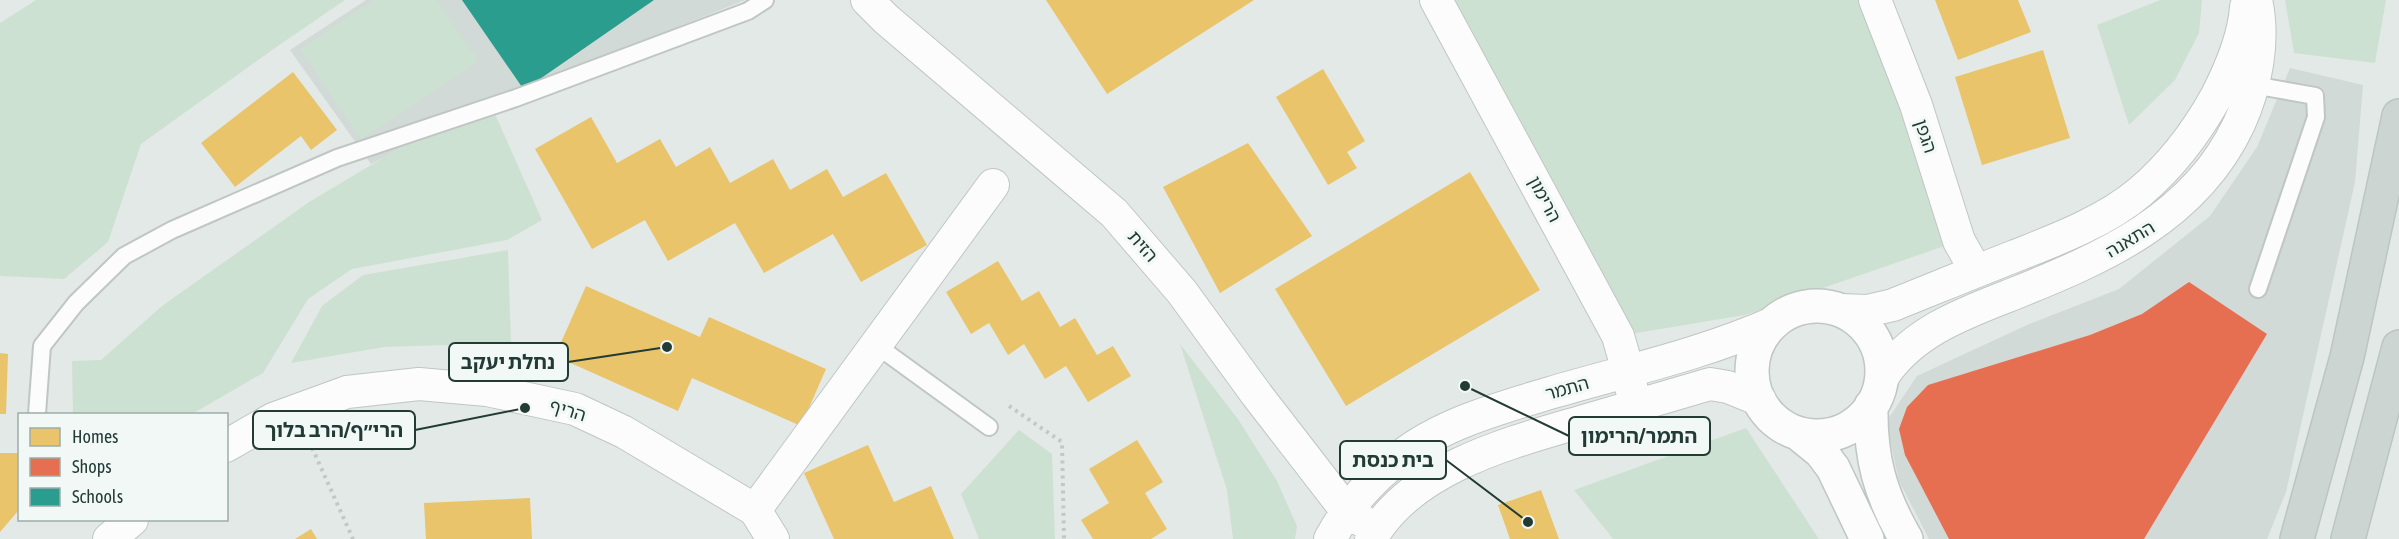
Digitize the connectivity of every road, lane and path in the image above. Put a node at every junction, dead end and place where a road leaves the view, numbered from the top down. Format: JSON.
{"nodes":[{"id":1,"x":765,"y":0,"type":"edge"},
{"id":2,"x":867,"y":0,"type":"edge"},
{"id":3,"x":1436,"y":0,"type":"edge"},
{"id":4,"x":1875,"y":0,"type":"edge"},
{"id":5,"x":2247,"y":0,"type":"edge"},
{"id":6,"x":2256,"y":0,"type":"edge"},
{"id":7,"x":2253,"y":85,"type":"junction"},
{"id":8,"x":2399,"y":116,"type":"edge"},
{"id":9,"x":993,"y":185,"type":"dead end"},
{"id":10,"x":1976,"y":271,"type":"junction"},
{"id":11,"x":2258,"y":289,"type":"dead end"},
{"id":12,"x":1840,"y":310,"type":"junction"},
{"id":13,"x":1775,"y":322,"type":"junction"},
{"id":14,"x":876,"y":345,"type":"junction"},
{"id":15,"x":2399,"y":347,"type":"edge"},
{"id":16,"x":1628,"y":371,"type":"junction"},
{"id":17,"x":1876,"y":392,"type":"junction"},
{"id":18,"x":1760,"y":400,"type":"junction"},
{"id":19,"x":1635,"y":406,"type":"junction"},
{"id":20,"x":296,"y":411,"type":"junction"},
{"id":21,"x":37,"y":413,"type":"edge"},
{"id":22,"x":989,"y":427,"type":"dead end"},
{"id":23,"x":1800,"y":434,"type":"junction"},
{"id":24,"x":228,"y":445,"type":"edge"},
{"id":25,"x":755,"y":510,"type":"junction"},
{"id":26,"x":1346,"y":510,"type":"junction"},
{"id":27,"x":130,"y":521,"type":"edge"},
{"id":28,"x":1379,"y":536,"type":"edge"},
{"id":29,"x":109,"y":539,"type":"edge"},
{"id":30,"x":353,"y":539,"type":"edge"},
{"id":31,"x":773,"y":539,"type":"edge"},
{"id":32,"x":1330,"y":539,"type":"edge"},
{"id":33,"x":1867,"y":539,"type":"edge"},
{"id":34,"x":1906,"y":539,"type":"edge"},
{"id":35,"x":2297,"y":539,"type":"edge"},
{"id":36,"x":2348,"y":539,"type":"edge"}],
"edges":[{"from":1,"to":21,"type":"lane"},
{"from":2,"to":26,"type":"street","name":"הזית"},
{"from":3,"to":16,"type":"street","name":"הרימון"},
{"from":4,"to":10,"type":"street","name":"הגפן"},
{"from":5,"to":10,"type":"street","name":"התאנה"},
{"from":6,"to":7,"type":"street","name":"התאנה"},
{"from":7,"to":11,"type":"lane"},
{"from":7,"to":17,"type":"street","name":"התאנה"},
{"from":8,"to":35,"type":"main road"},
{"from":9,"to":14,"type":"street"},
{"from":10,"to":12,"type":"street","name":"התאנה"},
{"from":12,"to":13,"type":"street"},
{"from":12,"to":17,"type":"street"},
{"from":13,"to":16,"type":"street","name":"התמר"},
{"from":13,"to":18,"type":"street"},
{"from":14,"to":22,"type":"lane"},
{"from":14,"to":25,"type":"street"},
{"from":15,"to":36,"type":"main road"},
{"from":16,"to":19,"type":"street","name":"הרימון"},
{"from":16,"to":26,"type":"street","name":"התמר"},
{"from":17,"to":23,"type":"street"},
{"from":17,"to":34,"type":"street"},
{"from":18,"to":19,"type":"street","name":"התמר"},
{"from":18,"to":23,"type":"street"},
{"from":19,"to":28,"type":"street","name":"התמר"},
{"from":20,"to":24,"type":"street","name":"הריף"},
{"from":20,"to":25,"type":"street","name":"הריף"},
{"from":20,"to":30,"type":"path"},
{"from":23,"to":33,"type":"street"},
{"from":25,"to":31,"type":"street"},
{"from":26,"to":28,"type":"street","name":"הזית"},
{"from":26,"to":32,"type":"street","name":"התמר"},
{"from":27,"to":29,"type":"street"}]}
